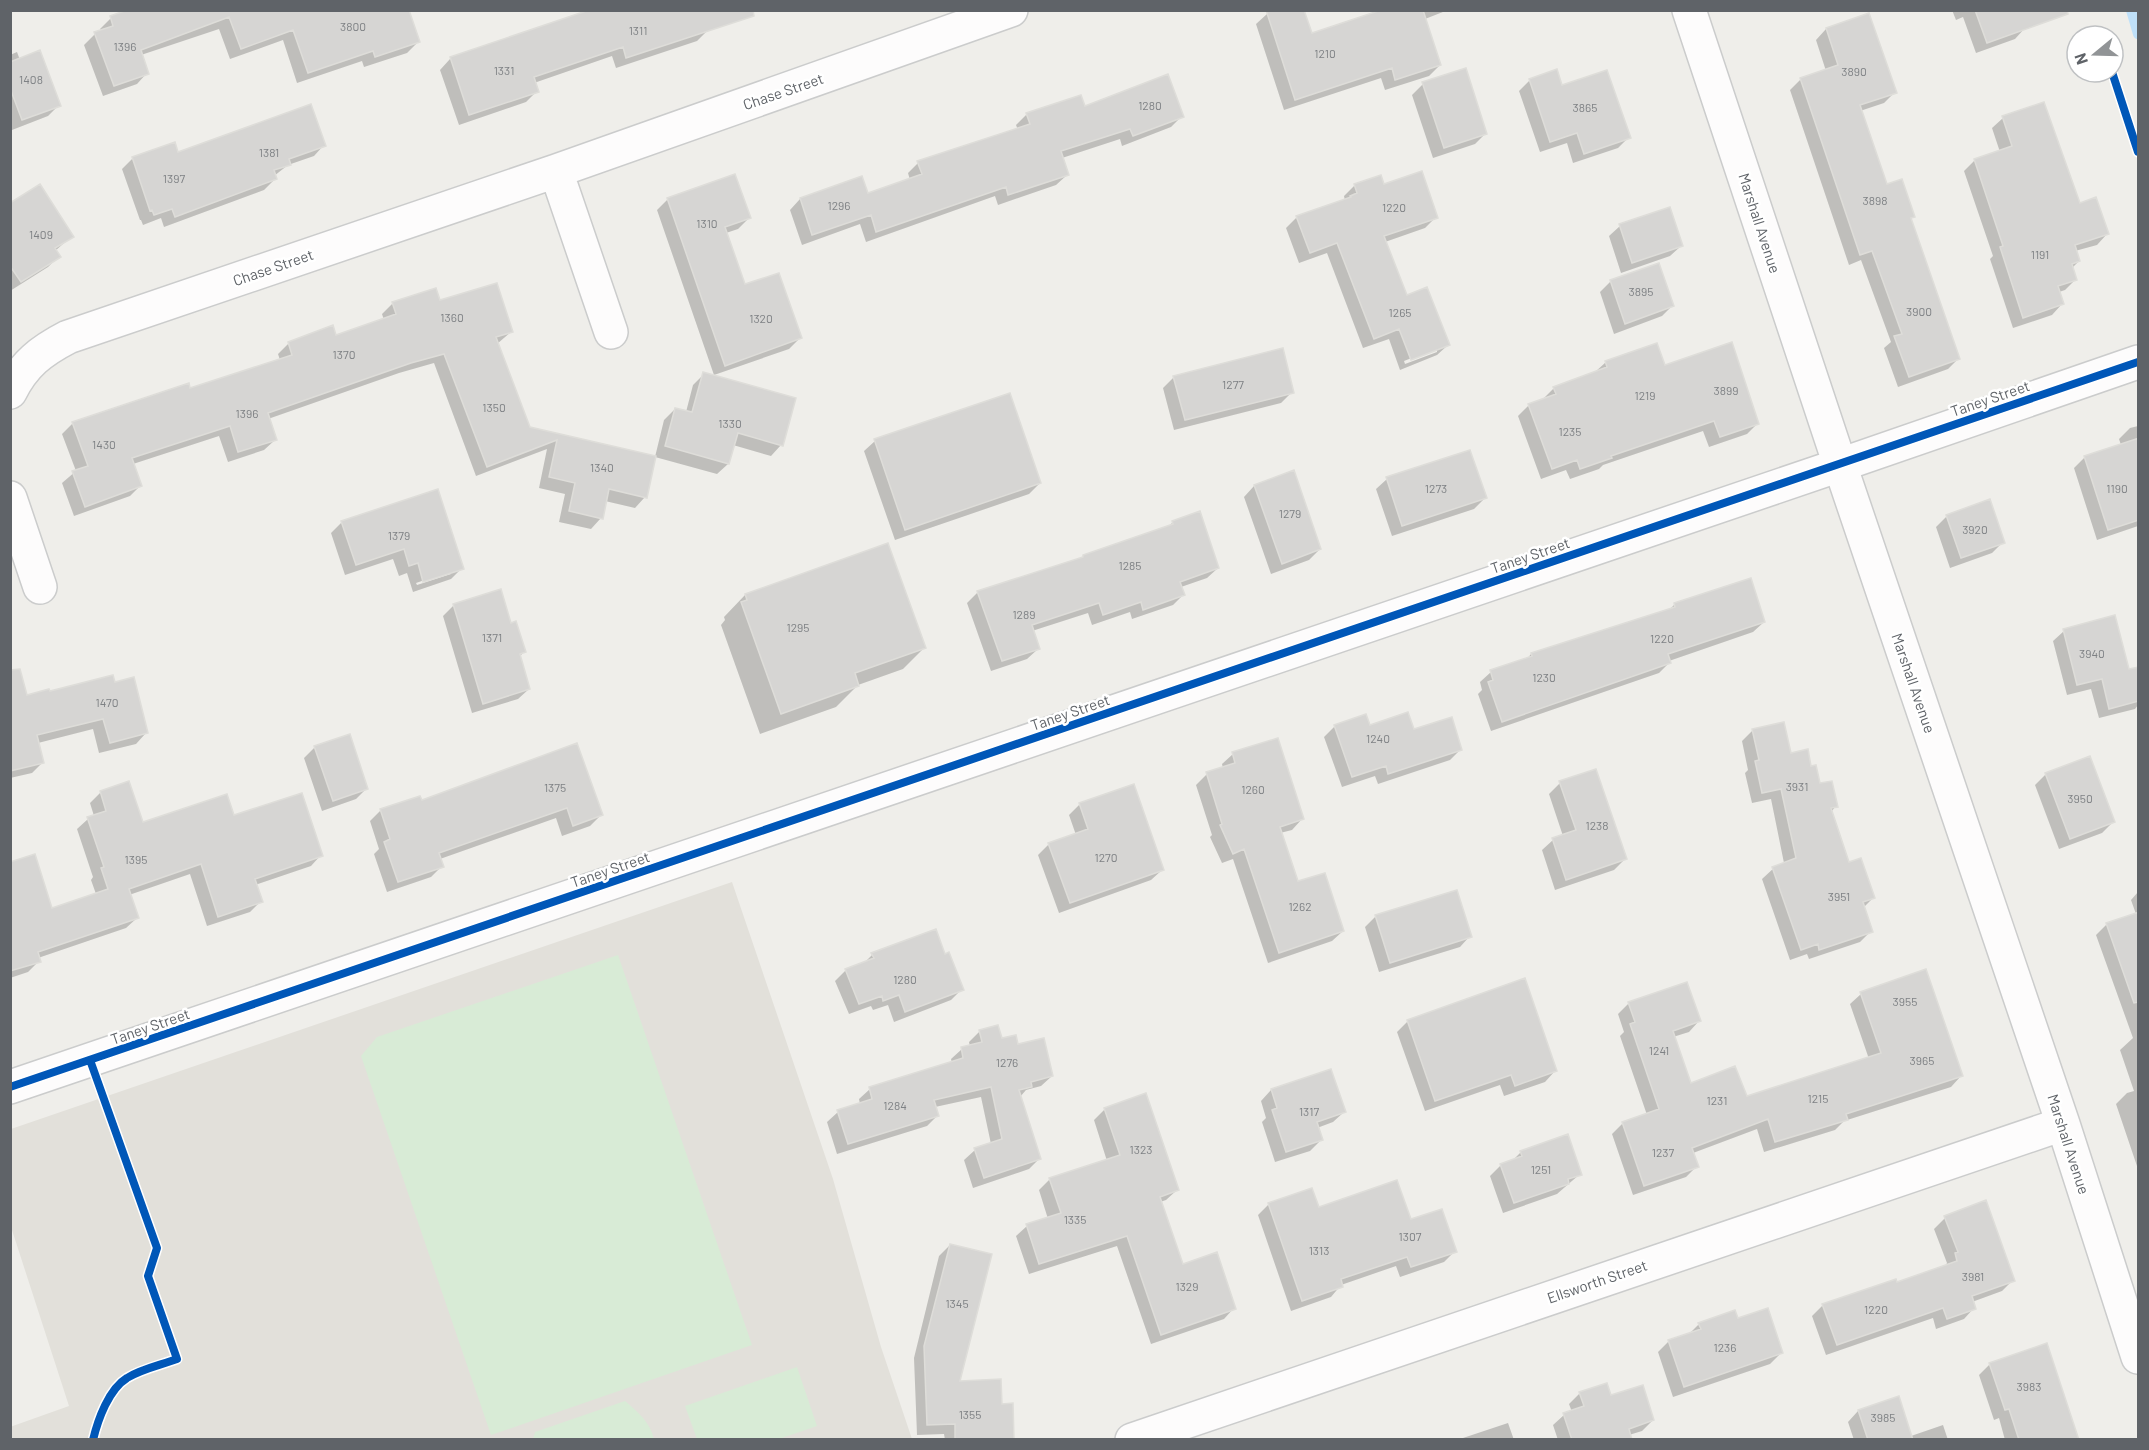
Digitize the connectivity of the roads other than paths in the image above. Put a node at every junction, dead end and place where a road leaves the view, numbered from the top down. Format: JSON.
{"nodes":[{"id":1,"x":1011,"y":10,"type":"edge"},
{"id":2,"x":1689,"y":10,"type":"edge"},
{"id":3,"x":556,"y":171,"type":"junction"},
{"id":4,"x":610,"y":332,"type":"dead end"},
{"id":5,"x":2139,"y":362,"type":"edge"},
{"id":6,"x":10,"y":392,"type":"edge"},
{"id":7,"x":1840,"y":465,"type":"junction"},
{"id":8,"x":10,"y":498,"type":"edge"},
{"id":9,"x":40,"y":587,"type":"dead end"},
{"id":10,"x":10,"y":1087,"type":"edge"},
{"id":11,"x":2063,"y":1124,"type":"junction"},
{"id":12,"x":2139,"y":1357,"type":"edge"},
{"id":13,"x":1132,"y":1440,"type":"edge"}],
"edges":[{"from":1,"to":3,"type":"street","name":"Chase Street"},
{"from":2,"to":7,"type":"street","name":"Marshall Avenue"},
{"from":3,"to":4,"type":"street"},
{"from":3,"to":6,"type":"street","name":"Chase Street"},
{"from":5,"to":7,"type":"street","name":"Taney Street"},
{"from":7,"to":10,"type":"street","name":"Taney Street"},
{"from":7,"to":11,"type":"street","name":"Marshall Avenue"},
{"from":8,"to":9,"type":"street"},
{"from":11,"to":12,"type":"street","name":"Marshall Avenue"},
{"from":11,"to":13,"type":"street","name":"Ellsworth Street"}]}
